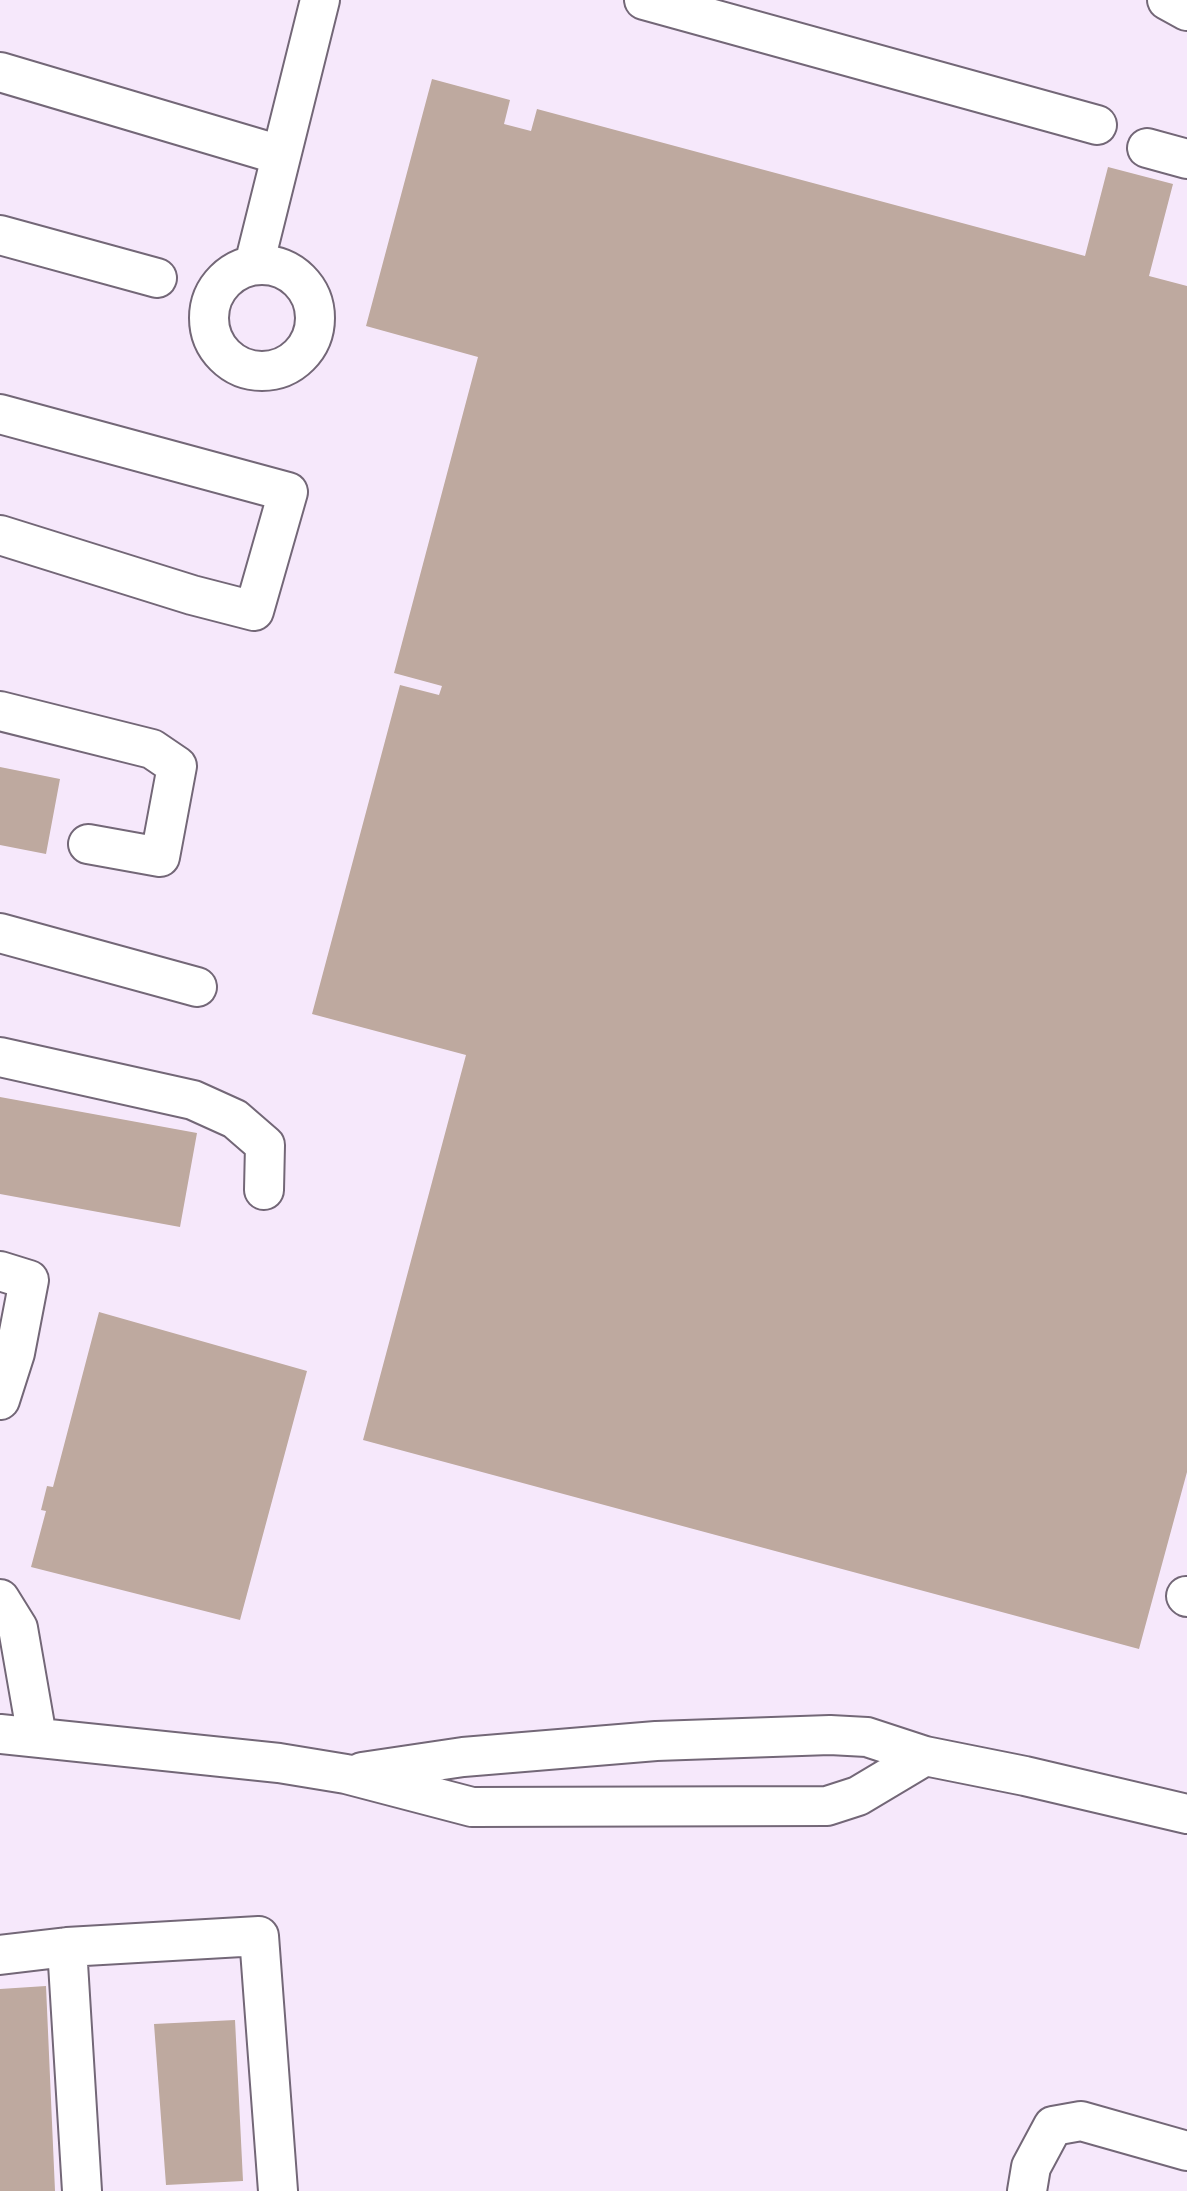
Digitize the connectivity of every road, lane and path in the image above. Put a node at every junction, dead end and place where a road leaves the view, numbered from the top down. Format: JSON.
{"nodes":[{"id":1,"x":644,"y":0,"type":"edge"},
{"id":2,"x":311,"y":2,"type":"edge"},
{"id":3,"x":0,"y":72,"type":"edge"},
{"id":4,"x":1097,"y":125,"type":"dead end"},
{"id":5,"x":1147,"y":148,"type":"dead end"},
{"id":6,"x":281,"y":155,"type":"junction"},
{"id":7,"x":1187,"y":159,"type":"edge"},
{"id":8,"x":0,"y":235,"type":"edge"},
{"id":9,"x":254,"y":265,"type":"dead end"},
{"id":10,"x":157,"y":278,"type":"dead end"},
{"id":11,"x":0,"y":414,"type":"edge"},
{"id":12,"x":0,"y":535,"type":"edge"},
{"id":13,"x":0,"y":711,"type":"edge"},
{"id":14,"x":89,"y":844,"type":"dead end"},
{"id":15,"x":0,"y":933,"type":"edge"},
{"id":16,"x":197,"y":987,"type":"dead end"},
{"id":17,"x":0,"y":1056,"type":"edge"},
{"id":18,"x":264,"y":1190,"type":"dead end"},
{"id":19,"x":0,"y":1271,"type":"edge"},
{"id":20,"x":0,"y":1400,"type":"edge"},
{"id":21,"x":0,"y":1598,"type":"edge"},
{"id":22,"x":0,"y":1734,"type":"edge"},
{"id":23,"x":37,"y":1737,"type":"junction"},
{"id":24,"x":925,"y":1756,"type":"junction"},
{"id":25,"x":346,"y":1774,"type":"junction"},
{"id":26,"x":1187,"y":1814,"type":"edge"},
{"id":27,"x":67,"y":1947,"type":"junction"},
{"id":28,"x":0,"y":1955,"type":"edge"},
{"id":29,"x":1187,"y":2151,"type":"edge"},
{"id":30,"x":82,"y":2191,"type":"edge"},
{"id":31,"x":278,"y":2191,"type":"edge"},
{"id":32,"x":1027,"y":2191,"type":"edge"}],
"edges":[{"from":1,"to":4,"type":"lane"},
{"from":2,"to":6,"type":"lane"},
{"from":3,"to":6,"type":"lane"},
{"from":5,"to":7,"type":"lane"},
{"from":6,"to":9,"type":"lane"},
{"from":8,"to":10,"type":"lane"},
{"from":11,"to":12,"type":"lane"},
{"from":13,"to":14,"type":"lane"},
{"from":15,"to":16,"type":"lane"},
{"from":17,"to":18,"type":"lane"},
{"from":19,"to":20,"type":"lane"},
{"from":21,"to":23,"type":"lane"},
{"from":22,"to":23,"type":"lane"},
{"from":23,"to":25,"type":"lane"},
{"from":24,"to":25,"type":"lane"},
{"from":24,"to":25,"type":"lane"},
{"from":24,"to":26,"type":"lane"},
{"from":27,"to":28,"type":"lane"},
{"from":27,"to":30,"type":"lane"},
{"from":27,"to":31,"type":"lane"},
{"from":29,"to":32,"type":"lane"}]}
